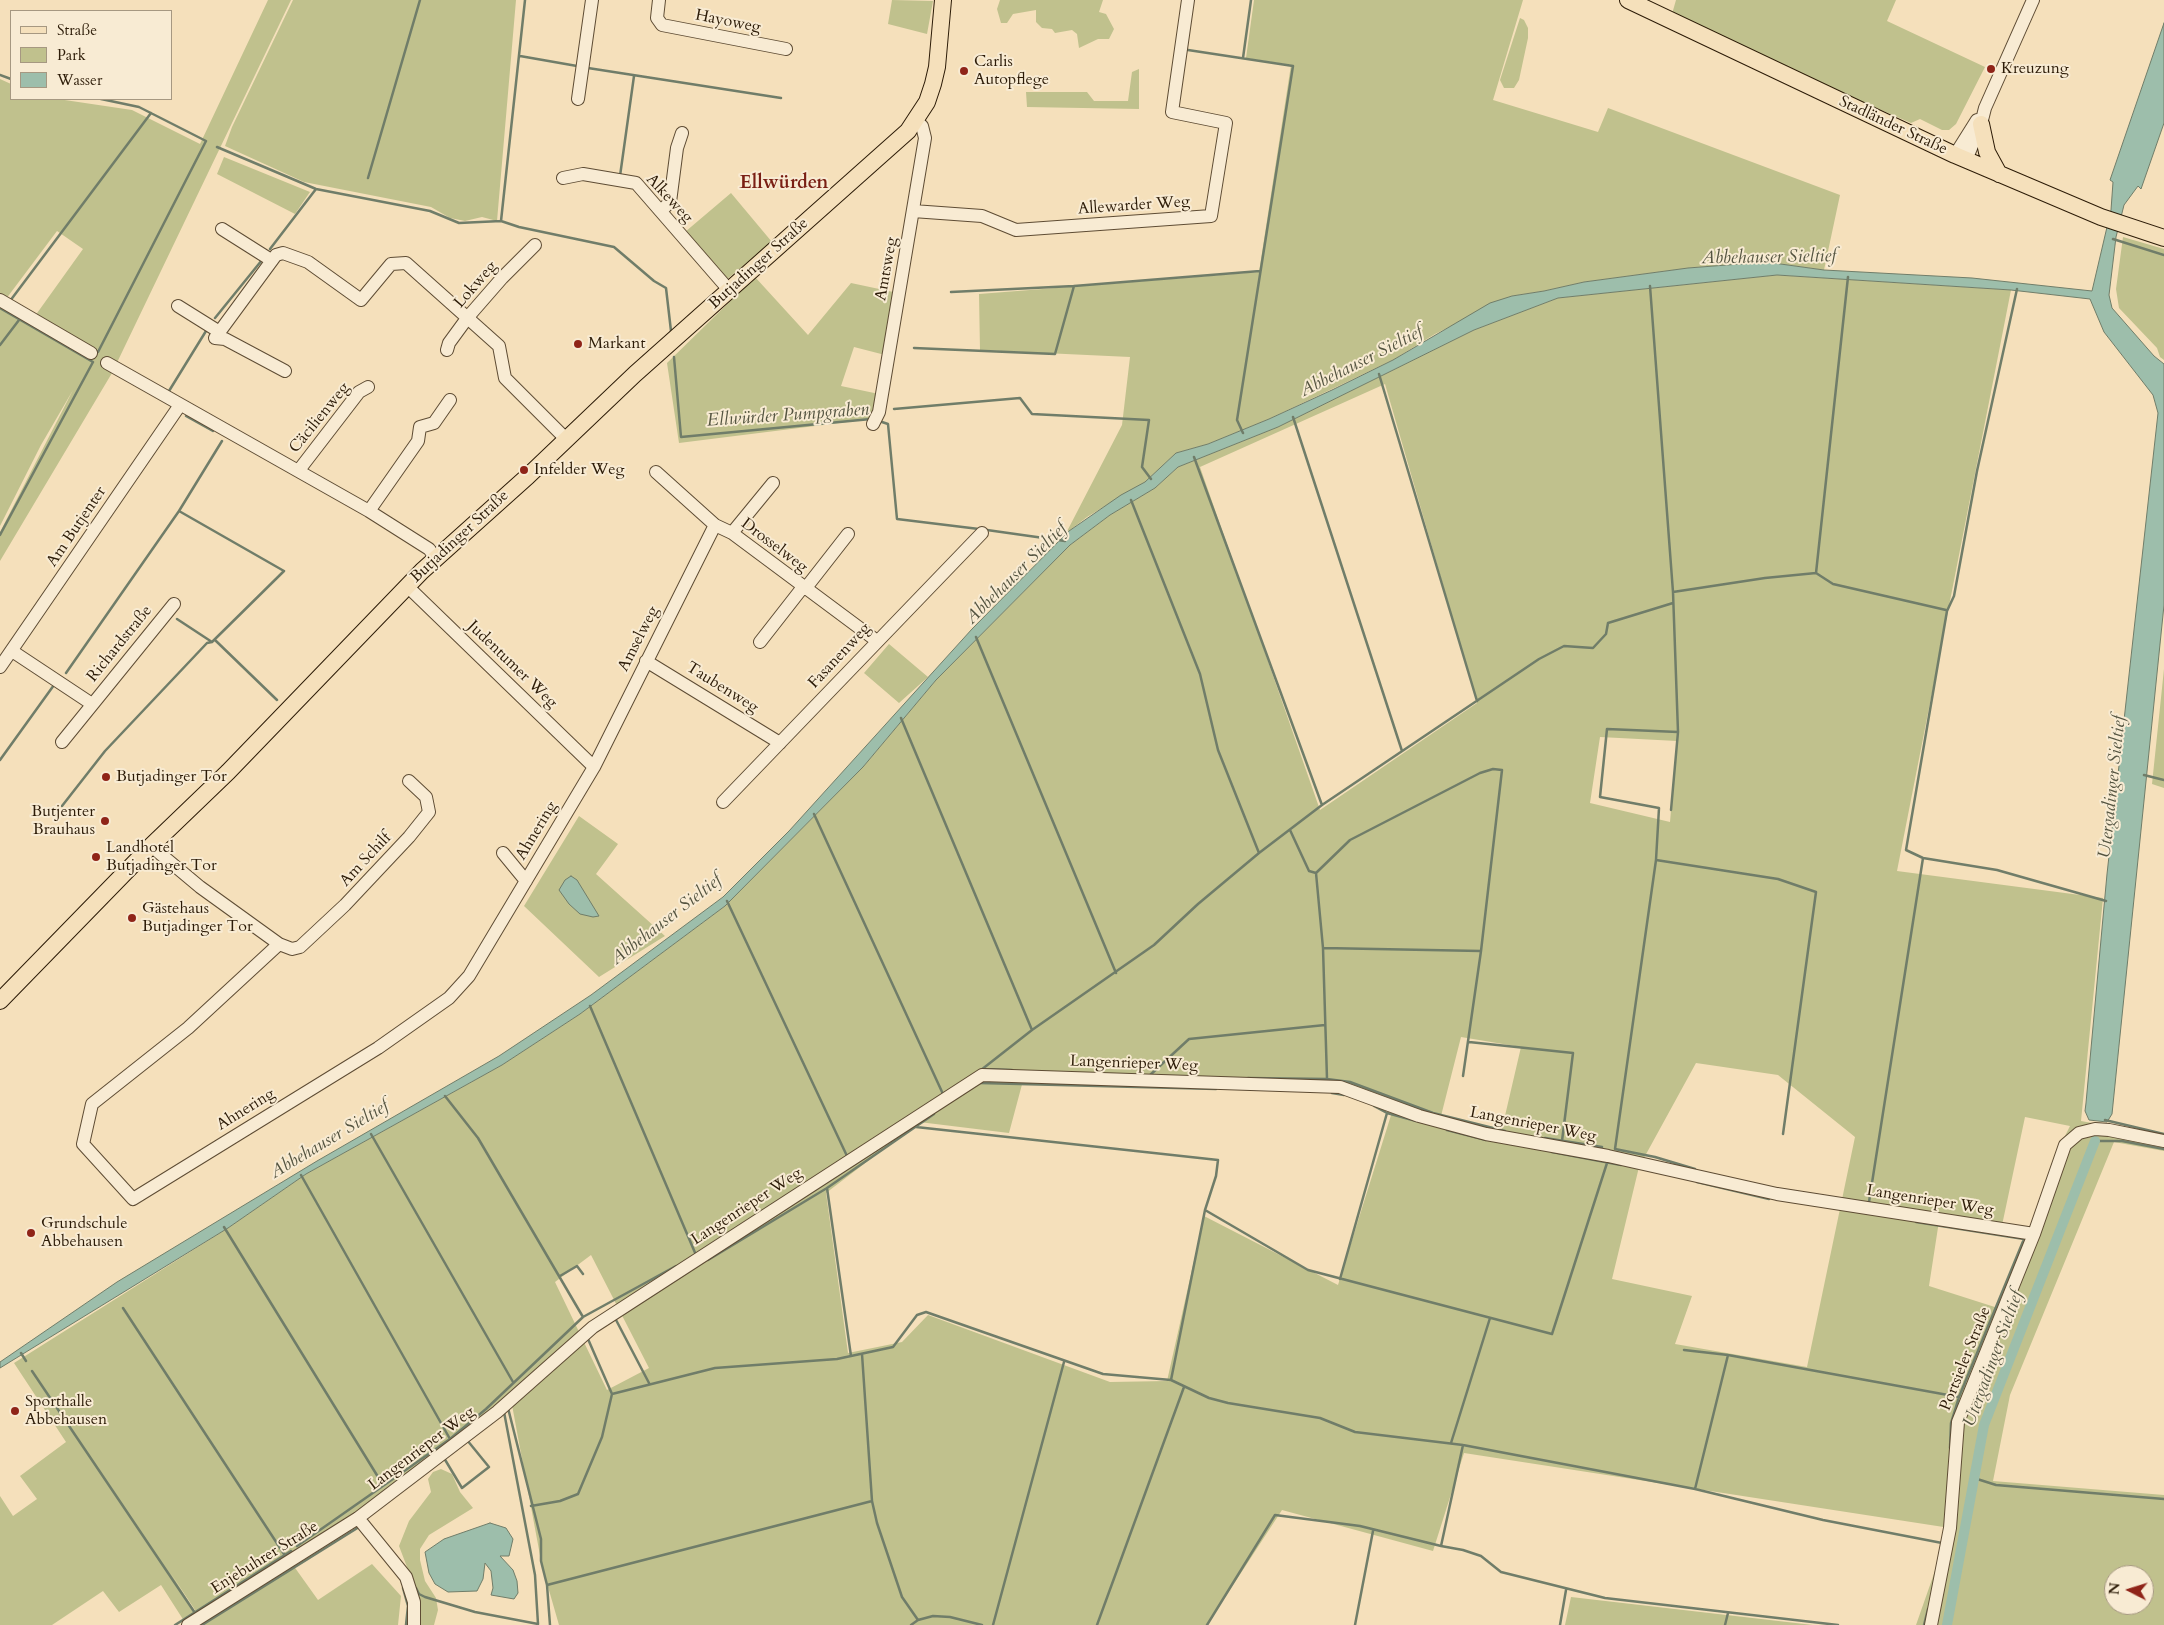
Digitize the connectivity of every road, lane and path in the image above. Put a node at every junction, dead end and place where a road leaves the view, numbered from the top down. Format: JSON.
{"nodes":[{"id":1,"x":592,"y":0,"type":"edge"},
{"id":2,"x":659,"y":0,"type":"edge"},
{"id":3,"x":943,"y":0,"type":"edge"},
{"id":4,"x":1188,"y":0,"type":"edge"},
{"id":5,"x":1628,"y":0,"type":"edge"},
{"id":6,"x":2034,"y":0,"type":"edge"},
{"id":7,"x":786,"y":49,"type":"dead end"},
{"id":8,"x":578,"y":99,"type":"dead end"},
{"id":9,"x":1985,"y":108,"type":"junction"},
{"id":10,"x":916,"y":121,"type":"junction"},
{"id":11,"x":1981,"y":124,"type":"junction"},
{"id":12,"x":682,"y":133,"type":"dead end"},
{"id":13,"x":1960,"y":158,"type":"junction"},
{"id":14,"x":1999,"y":174,"type":"junction"},
{"id":15,"x":563,"y":178,"type":"dead end"},
{"id":16,"x":661,"y":210,"type":"junction"},
{"id":17,"x":913,"y":210,"type":"junction"},
{"id":18,"x":222,"y":229,"type":"dead end"},
{"id":19,"x":2164,"y":238,"type":"edge"},
{"id":20,"x":536,"y":245,"type":"dead end"},
{"id":21,"x":271,"y":260,"type":"junction"},
{"id":22,"x":729,"y":290,"type":"junction"},
{"id":23,"x":0,"y":300,"type":"edge"},
{"id":24,"x":178,"y":306,"type":"dead end"},
{"id":25,"x":468,"y":318,"type":"junction"},
{"id":26,"x":216,"y":335,"type":"junction"},
{"id":27,"x":447,"y":350,"type":"dead end"},
{"id":28,"x":91,"y":353,"type":"dead end"},
{"id":29,"x":107,"y":363,"type":"dead end"},
{"id":30,"x":285,"y":371,"type":"dead end"},
{"id":31,"x":368,"y":387,"type":"dead end"},
{"id":32,"x":450,"y":400,"type":"dead end"},
{"id":33,"x":180,"y":405,"type":"junction"},
{"id":34,"x":873,"y":424,"type":"dead end"},
{"id":35,"x":566,"y":439,"type":"junction"},
{"id":36,"x":298,"y":470,"type":"junction"},
{"id":37,"x":656,"y":472,"type":"dead end"},
{"id":38,"x":773,"y":482,"type":"dead end"},
{"id":39,"x":369,"y":511,"type":"junction"},
{"id":40,"x":715,"y":525,"type":"junction"},
{"id":41,"x":982,"y":533,"type":"dead end"},
{"id":42,"x":732,"y":534,"type":"junction"},
{"id":43,"x":848,"y":534,"type":"dead end"},
{"id":44,"x":436,"y":558,"type":"junction"},
{"id":45,"x":407,"y":586,"type":"junction"},
{"id":46,"x":804,"y":588,"type":"junction"},
{"id":47,"x":174,"y":604,"type":"dead end"},
{"id":48,"x":877,"y":640,"type":"junction"},
{"id":49,"x":760,"y":642,"type":"dead end"},
{"id":50,"x":12,"y":651,"type":"junction"},
{"id":51,"x":646,"y":661,"type":"junction"},
{"id":52,"x":0,"y":667,"type":"edge"},
{"id":53,"x":92,"y":704,"type":"junction"},
{"id":54,"x":62,"y":742,"type":"dead end"},
{"id":55,"x":780,"y":743,"type":"junction"},
{"id":56,"x":594,"y":767,"type":"junction"},
{"id":57,"x":409,"y":781,"type":"dead end"},
{"id":58,"x":723,"y":802,"type":"dead end"},
{"id":59,"x":151,"y":846,"type":"junction"},
{"id":60,"x":503,"y":853,"type":"dead end"},
{"id":61,"x":526,"y":881,"type":"junction"},
{"id":62,"x":279,"y":944,"type":"junction"},
{"id":63,"x":0,"y":1001,"type":"edge"},
{"id":64,"x":2164,"y":1141,"type":"edge"},
{"id":65,"x":2034,"y":1234,"type":"junction"},
{"id":66,"x":358,"y":1518,"type":"junction"},
{"id":67,"x":188,"y":1625,"type":"edge"},
{"id":68,"x":414,"y":1625,"type":"edge"},
{"id":69,"x":1931,"y":1625,"type":"edge"}],
"edges":[{"from":1,"to":8,"type":"street"},
{"from":2,"to":7,"type":"street","name":"Hayoweg"},
{"from":3,"to":10,"type":"main road","name":"Butjadinger Straße"},
{"from":4,"to":17,"type":"street","name":"Allewarder Weg"},
{"from":5,"to":13,"type":"main road","name":"Stadländer Straße"},
{"from":6,"to":9,"type":"street"},
{"from":9,"to":11,"type":"street"},
{"from":9,"to":13,"type":"street"},
{"from":10,"to":17,"type":"street","name":"Amtsweg"},
{"from":10,"to":22,"type":"main road","name":"Butjadinger Straße"},
{"from":11,"to":13,"type":"street"},
{"from":11,"to":14,"type":"main road"},
{"from":12,"to":16,"type":"street"},
{"from":13,"to":14,"type":"main road","name":"Stadländer Straße"},
{"from":14,"to":19,"type":"main road","name":"Stadländer Straße"},
{"from":15,"to":16,"type":"street","name":"Alkeweg"},
{"from":16,"to":22,"type":"street","name":"Alkeweg"},
{"from":17,"to":34,"type":"street","name":"Amtsweg"},
{"from":18,"to":21,"type":"street"},
{"from":20,"to":25,"type":"street","name":"Lokweg"},
{"from":21,"to":25,"type":"street"},
{"from":21,"to":26,"type":"street"},
{"from":22,"to":35,"type":"main road","name":"Butjadinger Straße"},
{"from":23,"to":28,"type":"street"},
{"from":24,"to":26,"type":"street"},
{"from":25,"to":27,"type":"street","name":"Lokweg"},
{"from":25,"to":35,"type":"street"},
{"from":26,"to":30,"type":"street"},
{"from":29,"to":33,"type":"street"},
{"from":31,"to":36,"type":"street","name":"Cäcilienweg"},
{"from":32,"to":39,"type":"street"},
{"from":33,"to":36,"type":"street"},
{"from":33,"to":50,"type":"street","name":"Am Butjenter"},
{"from":35,"to":44,"type":"main road","name":"Butjadinger Straße"},
{"from":36,"to":39,"type":"street"},
{"from":37,"to":40,"type":"street","name":"Drosselweg"},
{"from":38,"to":42,"type":"street"},
{"from":39,"to":44,"type":"street"},
{"from":40,"to":42,"type":"street","name":"Drosselweg"},
{"from":40,"to":51,"type":"street","name":"Amselweg"},
{"from":41,"to":48,"type":"street","name":"Fasanenweg"},
{"from":42,"to":46,"type":"street","name":"Drosselweg"},
{"from":43,"to":46,"type":"street"},
{"from":44,"to":45,"type":"main road","name":"Butjadinger Straße"},
{"from":45,"to":56,"type":"street","name":"Judentumer Weg"},
{"from":45,"to":59,"type":"main road","name":"Butjadinger Straße"},
{"from":46,"to":48,"type":"street","name":"Drosselweg"},
{"from":46,"to":49,"type":"street"},
{"from":47,"to":53,"type":"street","name":"Richardstraße"},
{"from":48,"to":55,"type":"street","name":"Fasanenweg"},
{"from":50,"to":52,"type":"street","name":"Am Butjenter"},
{"from":50,"to":53,"type":"street","name":"Richardstraße"},
{"from":51,"to":55,"type":"street","name":"Taubenweg"},
{"from":51,"to":56,"type":"street","name":"Amselweg"},
{"from":53,"to":54,"type":"street","name":"Richardstraße"},
{"from":55,"to":58,"type":"street","name":"Fasanenweg"},
{"from":56,"to":61,"type":"street","name":"Ahnering"},
{"from":57,"to":62,"type":"street","name":"Am Schilf"},
{"from":59,"to":62,"type":"street"},
{"from":59,"to":63,"type":"main road","name":"Butjadinger Straße"},
{"from":60,"to":61,"type":"street"},
{"from":61,"to":62,"type":"street","name":"Ahnering"},
{"from":64,"to":65,"type":"street","name":"Portsieler Straße"},
{"from":65,"to":66,"type":"street","name":"Langenrieper Weg"},
{"from":65,"to":69,"type":"street","name":"Portsieler Straße"},
{"from":66,"to":67,"type":"street","name":"Enjebuhrer Straße"},
{"from":66,"to":68,"type":"street"}]}
